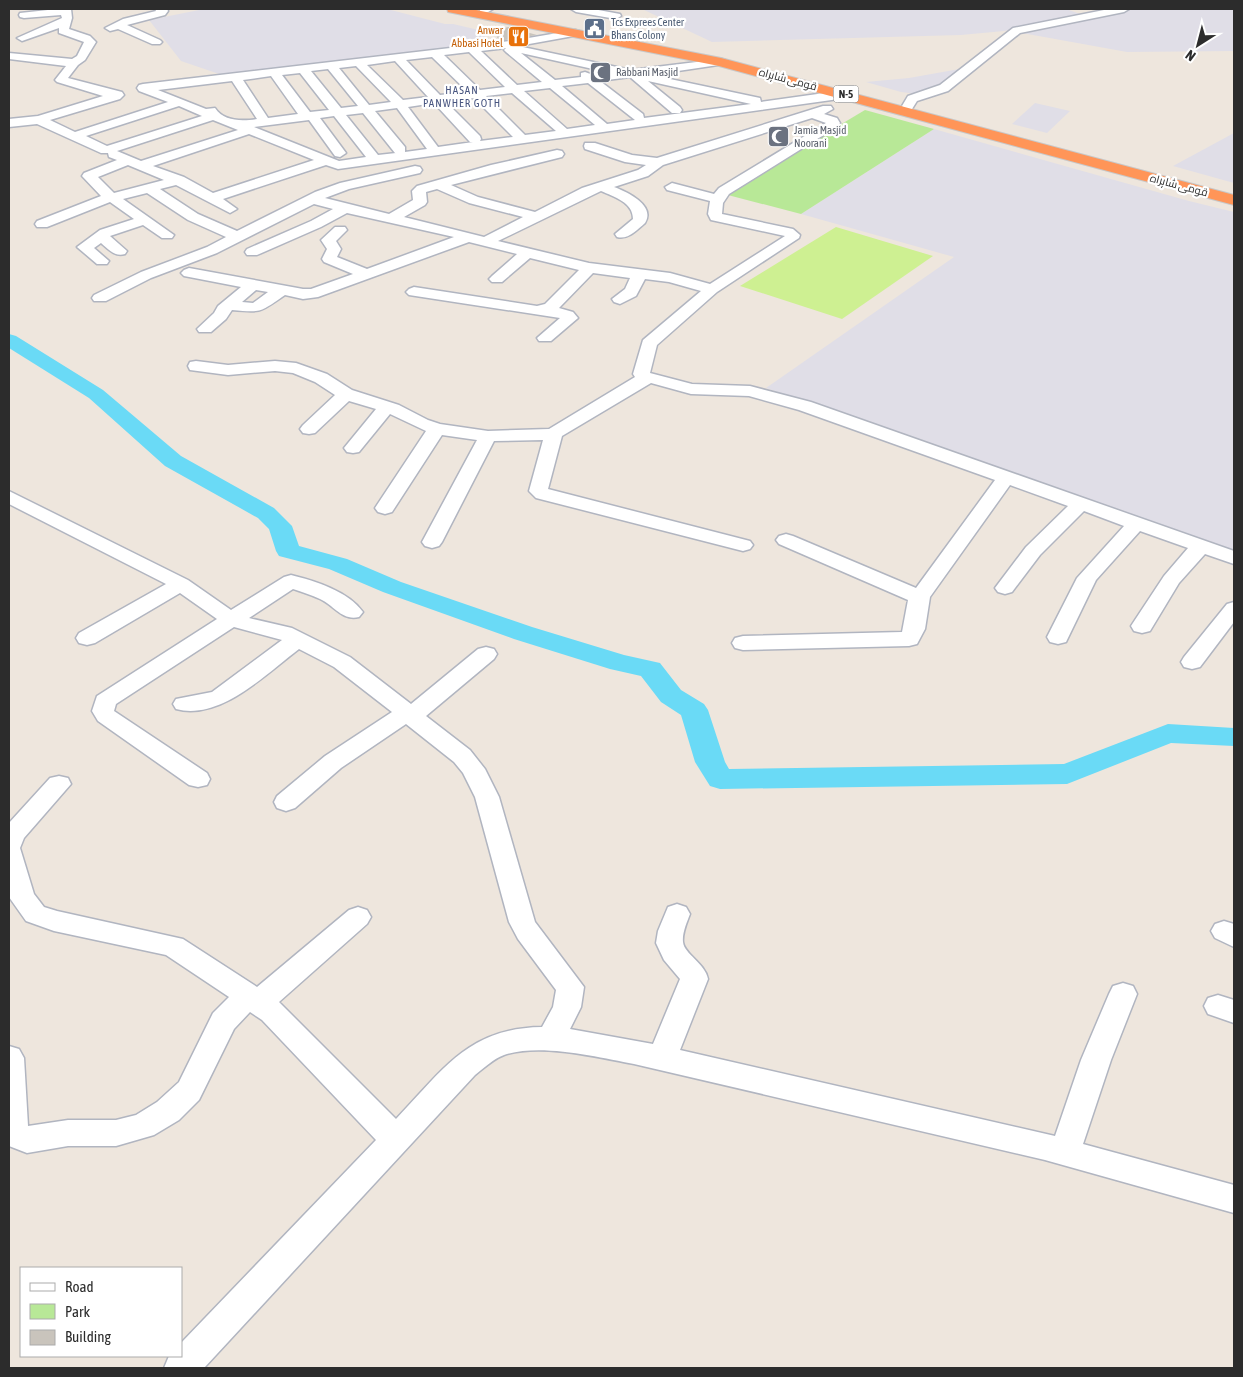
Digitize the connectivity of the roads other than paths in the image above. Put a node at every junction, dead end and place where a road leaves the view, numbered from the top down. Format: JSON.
{"nodes":[{"id":1,"x":160,"y":9,"type":"edge"},
{"id":2,"x":453,"y":9,"type":"edge"},
{"id":3,"x":481,"y":9,"type":"edge"},
{"id":4,"x":576,"y":9,"type":"edge"},
{"id":5,"x":1086,"y":9,"type":"edge"},
{"id":6,"x":1124,"y":9,"type":"edge"},
{"id":7,"x":21,"y":11,"type":"edge"},
{"id":8,"x":1099,"y":14,"type":"junction"},
{"id":9,"x":616,"y":16,"type":"dead end"},
{"id":10,"x":65,"y":18,"type":"edge"},
{"id":11,"x":575,"y":33,"type":"junction"},
{"id":12,"x":22,"y":38,"type":"dead end"},
{"id":13,"x":156,"y":42,"type":"dead end"},
{"id":14,"x":35,"y":44,"type":"dead end"},
{"id":15,"x":506,"y":46,"type":"junction"},
{"id":16,"x":473,"y":50,"type":"junction"},
{"id":17,"x":436,"y":54,"type":"junction"},
{"id":18,"x":9,"y":56,"type":"edge"},
{"id":19,"x":399,"y":59,"type":"junction"},
{"id":20,"x":564,"y":59,"type":"junction"},
{"id":21,"x":721,"y":62,"type":"junction"},
{"id":22,"x":74,"y":63,"type":"junction"},
{"id":23,"x":359,"y":63,"type":"junction"},
{"id":24,"x":332,"y":67,"type":"junction"},
{"id":25,"x":304,"y":70,"type":"junction"},
{"id":26,"x":275,"y":74,"type":"junction"},
{"id":27,"x":632,"y":74,"type":"junction"},
{"id":28,"x":236,"y":78,"type":"junction"},
{"id":29,"x":590,"y":79,"type":"junction"},
{"id":30,"x":553,"y":84,"type":"junction"},
{"id":31,"x":143,"y":88,"type":"junction"},
{"id":32,"x":514,"y":89,"type":"junction"},
{"id":33,"x":477,"y":94,"type":"junction"},
{"id":34,"x":846,"y":94,"type":"junction"},
{"id":35,"x":116,"y":96,"type":"junction"},
{"id":36,"x":437,"y":99,"type":"junction"},
{"id":37,"x":862,"y":99,"type":"junction"},
{"id":38,"x":180,"y":102,"type":"junction"},
{"id":39,"x":762,"y":102,"type":"dead end"},
{"id":40,"x":400,"y":104,"type":"junction"},
{"id":41,"x":908,"y":106,"type":"junction"},
{"id":42,"x":366,"y":108,"type":"junction"},
{"id":43,"x":676,"y":110,"type":"dead end"},
{"id":44,"x":337,"y":112,"type":"junction"},
{"id":45,"x":813,"y":114,"type":"junction"},
{"id":46,"x":214,"y":116,"type":"junction"},
{"id":47,"x":309,"y":116,"type":"junction"},
{"id":48,"x":640,"y":117,"type":"dead end"},
{"id":49,"x":280,"y":120,"type":"junction"},
{"id":50,"x":40,"y":121,"type":"junction"},
{"id":51,"x":265,"y":122,"type":"junction"},
{"id":52,"x":9,"y":123,"type":"edge"},
{"id":53,"x":601,"y":124,"type":"dead end"},
{"id":54,"x":244,"y":127,"type":"junction"},
{"id":55,"x":561,"y":128,"type":"dead end"},
{"id":56,"x":9,"y":132,"type":"edge"},
{"id":57,"x":518,"y":135,"type":"dead end"},
{"id":58,"x":74,"y":136,"type":"junction"},
{"id":59,"x":295,"y":139,"type":"dead end"},
{"id":60,"x":475,"y":139,"type":"dead end"},
{"id":61,"x":432,"y":146,"type":"dead end"},
{"id":62,"x":590,"y":146,"type":"dead end"},
{"id":63,"x":106,"y":150,"type":"junction"},
{"id":64,"x":400,"y":150,"type":"dead end"},
{"id":65,"x":340,"y":153,"type":"dead end"},
{"id":66,"x":557,"y":154,"type":"dead end"},
{"id":67,"x":372,"y":156,"type":"dead end"},
{"id":68,"x":324,"y":161,"type":"junction"},
{"id":69,"x":135,"y":162,"type":"junction"},
{"id":70,"x":658,"y":162,"type":"junction"},
{"id":71,"x":415,"y":170,"type":"dead end"},
{"id":72,"x":179,"y":180,"type":"junction"},
{"id":73,"x":439,"y":184,"type":"junction"},
{"id":74,"x":601,"y":186,"type":"junction"},
{"id":75,"x":672,"y":187,"type":"dead end"},
{"id":76,"x":149,"y":188,"type":"junction"},
{"id":77,"x":1234,"y":193,"type":"edge"},
{"id":78,"x":112,"y":197,"type":"junction"},
{"id":79,"x":212,"y":198,"type":"junction"},
{"id":80,"x":313,"y":199,"type":"junction"},
{"id":81,"x":717,"y":199,"type":"junction"},
{"id":82,"x":1234,"y":200,"type":"edge"},
{"id":83,"x":345,"y":208,"type":"junction"},
{"id":84,"x":230,"y":209,"type":"dead end"},
{"id":85,"x":536,"y":216,"type":"junction"},
{"id":86,"x":392,"y":218,"type":"junction"},
{"id":87,"x":145,"y":220,"type":"junction"},
{"id":88,"x":42,"y":224,"type":"dead end"},
{"id":89,"x":340,"y":230,"type":"dead end"},
{"id":90,"x":622,"y":234,"type":"dead end"},
{"id":91,"x":167,"y":235,"type":"dead end"},
{"id":92,"x":101,"y":236,"type":"junction"},
{"id":93,"x":238,"y":237,"type":"junction"},
{"id":94,"x":468,"y":237,"type":"junction"},
{"id":95,"x":485,"y":242,"type":"junction"},
{"id":96,"x":120,"y":251,"type":"dead end"},
{"id":97,"x":252,"y":252,"type":"dead end"},
{"id":98,"x":527,"y":253,"type":"junction"},
{"id":99,"x":102,"y":261,"type":"dead end"},
{"id":100,"x":589,"y":268,"type":"junction"},
{"id":101,"x":189,"y":273,"type":"dead end"},
{"id":102,"x":639,"y":274,"type":"junction"},
{"id":103,"x":368,"y":275,"type":"junction"},
{"id":104,"x":497,"y":278,"type":"dead end"},
{"id":105,"x":253,"y":285,"type":"junction"},
{"id":106,"x":712,"y":289,"type":"junction"},
{"id":107,"x":282,"y":290,"type":"junction"},
{"id":108,"x":414,"y":292,"type":"dead end"},
{"id":109,"x":100,"y":298,"type":"dead end"},
{"id":110,"x":620,"y":299,"type":"dead end"},
{"id":111,"x":229,"y":305,"type":"junction"},
{"id":112,"x":546,"y":310,"type":"junction"},
{"id":113,"x":205,"y":329,"type":"dead end"},
{"id":114,"x":545,"y":338,"type":"dead end"},
{"id":115,"x":196,"y":366,"type":"dead end"},
{"id":116,"x":645,"y":378,"type":"junction"},
{"id":117,"x":346,"y":394,"type":"junction"},
{"id":118,"x":387,"y":407,"type":"junction"},
{"id":119,"x":309,"y":428,"type":"dead end"},
{"id":120,"x":437,"y":428,"type":"junction"},
{"id":121,"x":554,"y":434,"type":"junction"},
{"id":122,"x":488,"y":436,"type":"junction"},
{"id":123,"x":352,"y":448,"type":"dead end"},
{"id":124,"x":1006,"y":477,"type":"junction"},
{"id":125,"x":1082,"y":503,"type":"junction"},
{"id":126,"x":15,"y":506,"type":"edge"},
{"id":127,"x":385,"y":508,"type":"dead end"},
{"id":128,"x":1137,"y":523,"type":"junction"},
{"id":129,"x":786,"y":540,"type":"dead end"},
{"id":130,"x":432,"y":542,"type":"dead end"},
{"id":131,"x":743,"y":545,"type":"dead end"},
{"id":132,"x":1201,"y":546,"type":"junction"},
{"id":133,"x":1234,"y":558,"type":"edge"},
{"id":134,"x":181,"y":584,"type":"junction"},
{"id":135,"x":1005,"y":588,"type":"dead end"},
{"id":136,"x":920,"y":597,"type":"junction"},
{"id":137,"x":1234,"y":608,"type":"edge"},
{"id":138,"x":352,"y":612,"type":"dead end"},
{"id":139,"x":232,"y":620,"type":"junction"},
{"id":140,"x":1142,"y":626,"type":"dead end"},
{"id":141,"x":1058,"y":637,"type":"dead end"},
{"id":142,"x":87,"y":638,"type":"dead end"},
{"id":143,"x":298,"y":639,"type":"junction"},
{"id":144,"x":743,"y":643,"type":"dead end"},
{"id":145,"x":486,"y":654,"type":"dead end"},
{"id":146,"x":1192,"y":662,"type":"dead end"},
{"id":147,"x":184,"y":704,"type":"dead end"},
{"id":148,"x":409,"y":715,"type":"junction"},
{"id":149,"x":198,"y":779,"type":"dead end"},
{"id":150,"x":59,"y":784,"type":"dead end"},
{"id":151,"x":286,"y":802,"type":"dead end"},
{"id":152,"x":9,"y":845,"type":"edge"},
{"id":153,"x":9,"y":852,"type":"edge"},
{"id":154,"x":677,"y":914,"type":"dead end"},
{"id":155,"x":358,"y":917,"type":"dead end"},
{"id":156,"x":1123,"y":994,"type":"dead end"},
{"id":157,"x":253,"y":999,"type":"junction"},
{"id":158,"x":550,"y":1040,"type":"junction"},
{"id":159,"x":9,"y":1058,"type":"edge"},
{"id":160,"x":662,"y":1059,"type":"junction"},
{"id":161,"x":395,"y":1139,"type":"junction"},
{"id":162,"x":1065,"y":1152,"type":"junction"},
{"id":163,"x":1234,"y":1199,"type":"edge"},
{"id":164,"x":181,"y":1368,"type":"edge"}],
"edges":[{"from":1,"to":13,"type":"street"},
{"from":2,"to":11,"type":"highway","name":"قومی شاہراہ","number":"N-5"},
{"from":3,"to":41,"type":"highway","name":"قومی شاہراہ","number":"N-5"},
{"from":4,"to":9,"type":"street"},
{"from":5,"to":8,"type":"street"},
{"from":6,"to":8,"type":"street"},
{"from":7,"to":10,"type":"street"},
{"from":8,"to":41,"type":"street"},
{"from":10,"to":12,"type":"street"},
{"from":10,"to":14,"type":"street"},
{"from":10,"to":22,"type":"street"},
{"from":11,"to":21,"type":"highway","name":"قومی شاہراہ","number":"N-5"},
{"from":11,"to":31,"type":"street"},
{"from":15,"to":16,"type":"street"},
{"from":15,"to":20,"type":"street"},
{"from":15,"to":30,"type":"street"},
{"from":16,"to":17,"type":"street"},
{"from":16,"to":32,"type":"street"},
{"from":17,"to":19,"type":"street"},
{"from":17,"to":33,"type":"street"},
{"from":18,"to":22,"type":"street"},
{"from":19,"to":23,"type":"street"},
{"from":19,"to":36,"type":"street"},
{"from":20,"to":27,"type":"street"},
{"from":20,"to":29,"type":"street"},
{"from":21,"to":27,"type":"street"},
{"from":21,"to":34,"type":"highway","name":"قومی شاہراہ","number":"N-5"},
{"from":22,"to":35,"type":"street"},
{"from":23,"to":24,"type":"street"},
{"from":23,"to":40,"type":"street"},
{"from":24,"to":25,"type":"street"},
{"from":24,"to":42,"type":"street"},
{"from":25,"to":26,"type":"street"},
{"from":25,"to":44,"type":"street"},
{"from":26,"to":28,"type":"street"},
{"from":26,"to":47,"type":"street"},
{"from":27,"to":29,"type":"street"},
{"from":27,"to":39,"type":"street"},
{"from":27,"to":43,"type":"street"},
{"from":28,"to":46,"type":"street"},
{"from":28,"to":51,"type":"street"},
{"from":29,"to":30,"type":"street"},
{"from":29,"to":48,"type":"street"},
{"from":30,"to":32,"type":"street"},
{"from":30,"to":53,"type":"street"},
{"from":31,"to":35,"type":"street"},
{"from":31,"to":38,"type":"street"},
{"from":32,"to":33,"type":"street"},
{"from":32,"to":55,"type":"street"},
{"from":33,"to":36,"type":"street"},
{"from":33,"to":57,"type":"street"},
{"from":34,"to":37,"type":"highway","name":"قومی شاہراہ","number":"N-5"},
{"from":34,"to":68,"type":"street"},
{"from":35,"to":50,"type":"street"},
{"from":36,"to":40,"type":"street"},
{"from":36,"to":60,"type":"street"},
{"from":37,"to":45,"type":"street"},
{"from":37,"to":82,"type":"highway","name":"قومی شاہراہ","number":"N-5"},
{"from":38,"to":46,"type":"street"},
{"from":38,"to":58,"type":"street"},
{"from":40,"to":42,"type":"street"},
{"from":40,"to":61,"type":"street"},
{"from":41,"to":77,"type":"highway","name":"قومی شاہراہ","number":"N-5"},
{"from":42,"to":44,"type":"street"},
{"from":42,"to":64,"type":"street"},
{"from":44,"to":47,"type":"street"},
{"from":44,"to":67,"type":"street"},
{"from":45,"to":70,"type":"street"},
{"from":45,"to":81,"type":"street"},
{"from":46,"to":54,"type":"street"},
{"from":46,"to":63,"type":"street"},
{"from":47,"to":49,"type":"street"},
{"from":47,"to":65,"type":"street"},
{"from":49,"to":51,"type":"street"},
{"from":49,"to":59,"type":"street"},
{"from":50,"to":52,"type":"street"},
{"from":50,"to":56,"type":"street"},
{"from":50,"to":58,"type":"street"},
{"from":51,"to":54,"type":"street"},
{"from":54,"to":68,"type":"street"},
{"from":54,"to":69,"type":"street"},
{"from":58,"to":63,"type":"street"},
{"from":62,"to":70,"type":"street"},
{"from":63,"to":69,"type":"street"},
{"from":66,"to":73,"type":"street"},
{"from":68,"to":79,"type":"street"},
{"from":69,"to":72,"type":"street"},
{"from":69,"to":78,"type":"street"},
{"from":70,"to":74,"type":"street"},
{"from":71,"to":80,"type":"street"},
{"from":72,"to":76,"type":"street"},
{"from":72,"to":79,"type":"street"},
{"from":73,"to":85,"type":"street"},
{"from":73,"to":86,"type":"street"},
{"from":74,"to":85,"type":"street"},
{"from":74,"to":90,"type":"street"},
{"from":75,"to":81,"type":"street"},
{"from":76,"to":78,"type":"street"},
{"from":76,"to":93,"type":"street"},
{"from":78,"to":87,"type":"street"},
{"from":78,"to":88,"type":"street"},
{"from":79,"to":84,"type":"street"},
{"from":80,"to":83,"type":"street"},
{"from":80,"to":93,"type":"street"},
{"from":81,"to":106,"type":"street"},
{"from":83,"to":86,"type":"street"},
{"from":83,"to":97,"type":"street"},
{"from":85,"to":95,"type":"street"},
{"from":86,"to":94,"type":"street"},
{"from":87,"to":91,"type":"street"},
{"from":87,"to":92,"type":"street"},
{"from":89,"to":103,"type":"street"},
{"from":92,"to":96,"type":"street"},
{"from":92,"to":99,"type":"street"},
{"from":93,"to":109,"type":"street"},
{"from":94,"to":95,"type":"street"},
{"from":94,"to":103,"type":"street"},
{"from":95,"to":98,"type":"street"},
{"from":98,"to":100,"type":"street"},
{"from":98,"to":104,"type":"street"},
{"from":100,"to":102,"type":"street"},
{"from":100,"to":112,"type":"street"},
{"from":101,"to":105,"type":"street"},
{"from":102,"to":106,"type":"street"},
{"from":102,"to":110,"type":"street"},
{"from":103,"to":107,"type":"street"},
{"from":105,"to":107,"type":"street"},
{"from":105,"to":111,"type":"street"},
{"from":106,"to":116,"type":"street"},
{"from":107,"to":111,"type":"street"},
{"from":108,"to":112,"type":"street"},
{"from":111,"to":113,"type":"street"},
{"from":112,"to":114,"type":"street"},
{"from":115,"to":117,"type":"street"},
{"from":116,"to":121,"type":"street"},
{"from":116,"to":124,"type":"street"},
{"from":117,"to":118,"type":"street"},
{"from":117,"to":119,"type":"street"},
{"from":118,"to":120,"type":"street"},
{"from":118,"to":123,"type":"street"},
{"from":120,"to":122,"type":"street"},
{"from":120,"to":127,"type":"street"},
{"from":121,"to":122,"type":"street"},
{"from":121,"to":131,"type":"street"},
{"from":122,"to":130,"type":"street"},
{"from":124,"to":125,"type":"street"},
{"from":124,"to":136,"type":"street"},
{"from":125,"to":128,"type":"street"},
{"from":125,"to":135,"type":"street"},
{"from":126,"to":134,"type":"street"},
{"from":128,"to":132,"type":"street"},
{"from":128,"to":141,"type":"street"},
{"from":129,"to":136,"type":"street"},
{"from":132,"to":133,"type":"street"},
{"from":132,"to":140,"type":"street"},
{"from":134,"to":139,"type":"street"},
{"from":134,"to":142,"type":"street"},
{"from":136,"to":144,"type":"street"},
{"from":137,"to":146,"type":"street"},
{"from":138,"to":139,"type":"street"},
{"from":139,"to":143,"type":"street"},
{"from":139,"to":149,"type":"street"},
{"from":143,"to":147,"type":"street"},
{"from":143,"to":148,"type":"street"},
{"from":145,"to":148,"type":"street"},
{"from":148,"to":151,"type":"street"},
{"from":148,"to":158,"type":"street"},
{"from":150,"to":152,"type":"street"},
{"from":153,"to":157,"type":"street"},
{"from":154,"to":160,"type":"street"},
{"from":155,"to":157,"type":"street"},
{"from":156,"to":162,"type":"street"},
{"from":157,"to":159,"type":"street"},
{"from":157,"to":161,"type":"street"},
{"from":158,"to":160,"type":"street"},
{"from":158,"to":161,"type":"street"},
{"from":160,"to":162,"type":"street"},
{"from":161,"to":164,"type":"street"},
{"from":162,"to":163,"type":"street"}]}
